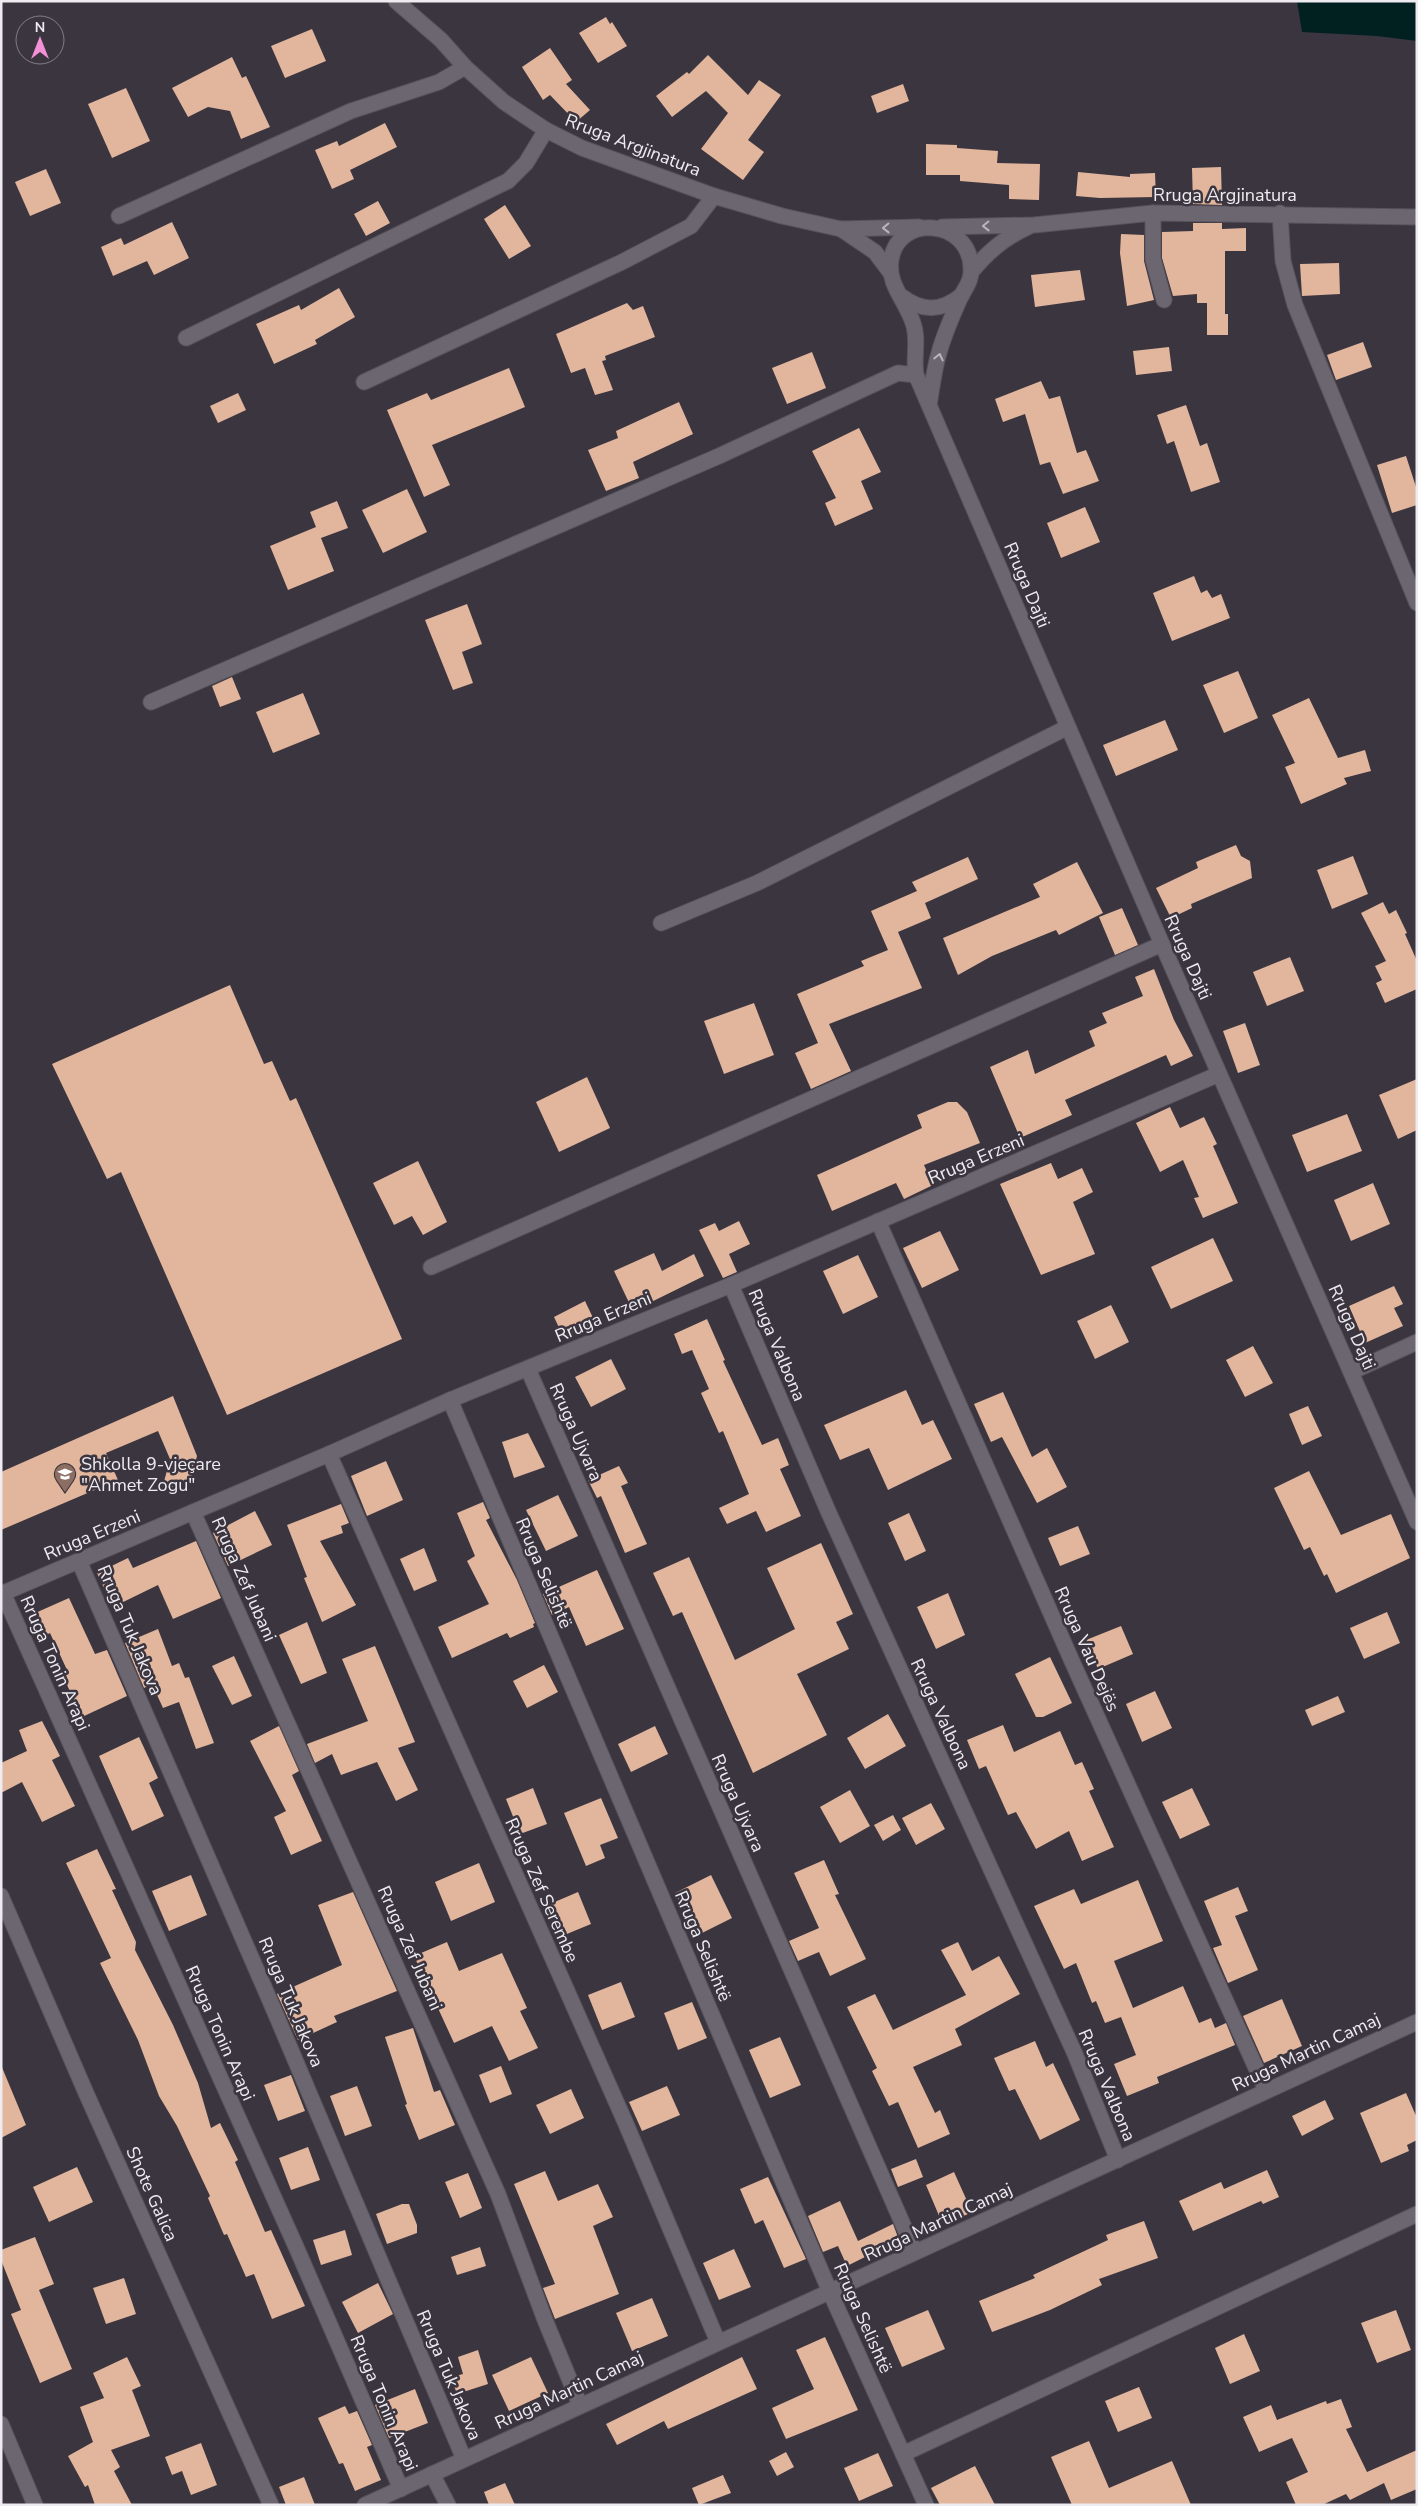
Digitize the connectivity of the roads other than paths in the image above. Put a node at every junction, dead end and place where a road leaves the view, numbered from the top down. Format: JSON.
{"nodes":[{"id":1,"x":396,"y":1,"type":"edge"},
{"id":2,"x":466,"y":68,"type":"junction"},
{"id":3,"x":546,"y":130,"type":"junction"},
{"id":4,"x":714,"y":196,"type":"junction"},
{"id":5,"x":1154,"y":213,"type":"junction"},
{"id":6,"x":1280,"y":213,"type":"junction"},
{"id":7,"x":119,"y":216,"type":"dead end"},
{"id":8,"x":1417,"y":216,"type":"edge"},
{"id":9,"x":1034,"y":225,"type":"junction"},
{"id":10,"x":931,"y":227,"type":"junction"},
{"id":11,"x":841,"y":229,"type":"junction"},
{"id":12,"x":972,"y":271,"type":"junction"},
{"id":13,"x":890,"y":272,"type":"junction"},
{"id":14,"x":962,"y":295,"type":"junction"},
{"id":15,"x":901,"y":296,"type":"junction"},
{"id":16,"x":1164,"y":300,"type":"dead end"},
{"id":17,"x":186,"y":338,"type":"dead end"},
{"id":18,"x":916,"y":375,"type":"junction"},
{"id":19,"x":364,"y":382,"type":"dead end"},
{"id":20,"x":929,"y":405,"type":"junction"},
{"id":21,"x":1417,"y":603,"type":"edge"},
{"id":22,"x":151,"y":702,"type":"dead end"},
{"id":23,"x":1068,"y":727,"type":"junction"},
{"id":24,"x":661,"y":923,"type":"dead end"},
{"id":25,"x":1162,"y":944,"type":"junction"},
{"id":26,"x":1219,"y":1074,"type":"junction"},
{"id":27,"x":878,"y":1221,"type":"junction"},
{"id":28,"x":431,"y":1267,"type":"dead end"},
{"id":29,"x":731,"y":1285,"type":"junction"},
{"id":30,"x":1417,"y":1342,"type":"edge"},
{"id":31,"x":528,"y":1369,"type":"junction"},
{"id":32,"x":1351,"y":1372,"type":"junction"},
{"id":33,"x":450,"y":1400,"type":"junction"},
{"id":34,"x":329,"y":1454,"type":"junction"},
{"id":35,"x":193,"y":1512,"type":"junction"},
{"id":36,"x":1417,"y":1522,"type":"edge"},
{"id":37,"x":79,"y":1561,"type":"junction"},
{"id":38,"x":2,"y":1593,"type":"edge"},
{"id":39,"x":1,"y":1896,"type":"edge"},
{"id":40,"x":1417,"y":2022,"type":"edge"},
{"id":41,"x":1266,"y":2090,"type":"junction"},
{"id":42,"x":1118,"y":2160,"type":"junction"},
{"id":43,"x":1417,"y":2214,"type":"edge"},
{"id":44,"x":915,"y":2252,"type":"junction"},
{"id":45,"x":830,"y":2292,"type":"junction"},
{"id":46,"x":718,"y":2342,"type":"junction"},
{"id":47,"x":580,"y":2405,"type":"junction"},
{"id":48,"x":1,"y":2424,"type":"edge"},
{"id":49,"x":903,"y":2454,"type":"junction"},
{"id":50,"x":464,"y":2459,"type":"junction"},
{"id":51,"x":432,"y":2474,"type":"junction"},
{"id":52,"x":401,"y":2488,"type":"junction"},
{"id":53,"x":35,"y":2505,"type":"edge"},
{"id":54,"x":271,"y":2505,"type":"edge"},
{"id":55,"x":365,"y":2505,"type":"edge"},
{"id":56,"x":448,"y":2505,"type":"edge"},
{"id":57,"x":926,"y":2505,"type":"edge"}],
"edges":[{"from":1,"to":2,"type":"street","name":"Rruga Argjinatura"},
{"from":2,"to":3,"type":"street","name":"Rruga Argjinatura"},
{"from":2,"to":7,"type":"street"},
{"from":3,"to":4,"type":"street","name":"Rruga Argjinatura"},
{"from":3,"to":17,"type":"street"},
{"from":4,"to":11,"type":"street","name":"Rruga Argjinatura"},
{"from":4,"to":19,"type":"street"},
{"from":5,"to":6,"type":"street","name":"Rruga Argjinatura"},
{"from":5,"to":9,"type":"street","name":"Rruga Argjinatura"},
{"from":5,"to":16,"type":"street"},
{"from":6,"to":8,"type":"street","name":"Rruga Argjinatura"},
{"from":6,"to":21,"type":"street"},
{"from":9,"to":10,"type":"street","one_way":true},
{"from":9,"to":12,"type":"street"},
{"from":10,"to":11,"type":"street","one_way":true},
{"from":10,"to":12,"type":"street"},
{"from":10,"to":13,"type":"street"},
{"from":11,"to":13,"type":"street"},
{"from":12,"to":14,"type":"street"},
{"from":13,"to":15,"type":"street"},
{"from":14,"to":15,"type":"street"},
{"from":20,"to":14,"type":"street","one_way":true},
{"from":15,"to":18,"type":"street"},
{"from":18,"to":20,"type":"street","name":"Rruga Dajti"},
{"from":18,"to":22,"type":"street"},
{"from":20,"to":23,"type":"street","name":"Rruga Dajti"},
{"from":23,"to":24,"type":"street"},
{"from":23,"to":25,"type":"street","name":"Rruga Dajti"},
{"from":25,"to":26,"type":"street","name":"Rruga Dajti"},
{"from":25,"to":28,"type":"street"},
{"from":26,"to":27,"type":"street","name":"Rruga Erzeni"},
{"from":26,"to":32,"type":"street","name":"Rruga Dajti"},
{"from":27,"to":29,"type":"street","name":"Rruga Erzeni"},
{"from":27,"to":41,"type":"street","name":"Rruga Vau Dejës"},
{"from":29,"to":31,"type":"street","name":"Rruga Erzeni"},
{"from":29,"to":42,"type":"street","name":"Rruga Valbona"},
{"from":30,"to":32,"type":"street"},
{"from":31,"to":33,"type":"street","name":"Rruga Erzeni"},
{"from":31,"to":44,"type":"street","name":"Rruga Ujvara"},
{"from":32,"to":36,"type":"street","name":"Rruga Dajti"},
{"from":33,"to":34,"type":"street","name":"Rruga Erzeni"},
{"from":33,"to":45,"type":"street","name":"Rruga Selishtë"},
{"from":34,"to":35,"type":"street","name":"Rruga Erzeni"},
{"from":34,"to":46,"type":"street","name":"Rruga Zef Serembe"},
{"from":35,"to":37,"type":"street","name":"Rruga Erzeni"},
{"from":35,"to":47,"type":"street","name":"Rruga Zef Jubani"},
{"from":37,"to":38,"type":"street","name":"Rruga Erzeni"},
{"from":37,"to":50,"type":"street","name":"Rruga Tuk Jakova"},
{"from":38,"to":52,"type":"street","name":"Rruga Tonin Arapi"},
{"from":39,"to":54,"type":"street","name":"Shote Galica"},
{"from":40,"to":41,"type":"street","name":"Rruga Martin Camaj"},
{"from":41,"to":42,"type":"street","name":"Rruga Martin Camaj"},
{"from":42,"to":44,"type":"street","name":"Rruga Martin Camaj"},
{"from":43,"to":49,"type":"street"},
{"from":44,"to":45,"type":"street","name":"Rruga Martin Camaj"},
{"from":45,"to":46,"type":"street","name":"Rruga Martin Camaj"},
{"from":45,"to":49,"type":"street","name":"Rruga Selishtë"},
{"from":46,"to":47,"type":"street","name":"Rruga Martin Camaj"},
{"from":47,"to":50,"type":"street","name":"Rruga Martin Camaj"},
{"from":48,"to":53,"type":"street"},
{"from":49,"to":57,"type":"street","name":"Rruga Selishtë"},
{"from":50,"to":51,"type":"street","name":"Rruga Martin Camaj"},
{"from":51,"to":52,"type":"street","name":"Rruga Martin Camaj"},
{"from":51,"to":56,"type":"street"},
{"from":52,"to":55,"type":"street","name":"Rruga Martin Camaj"}]}
